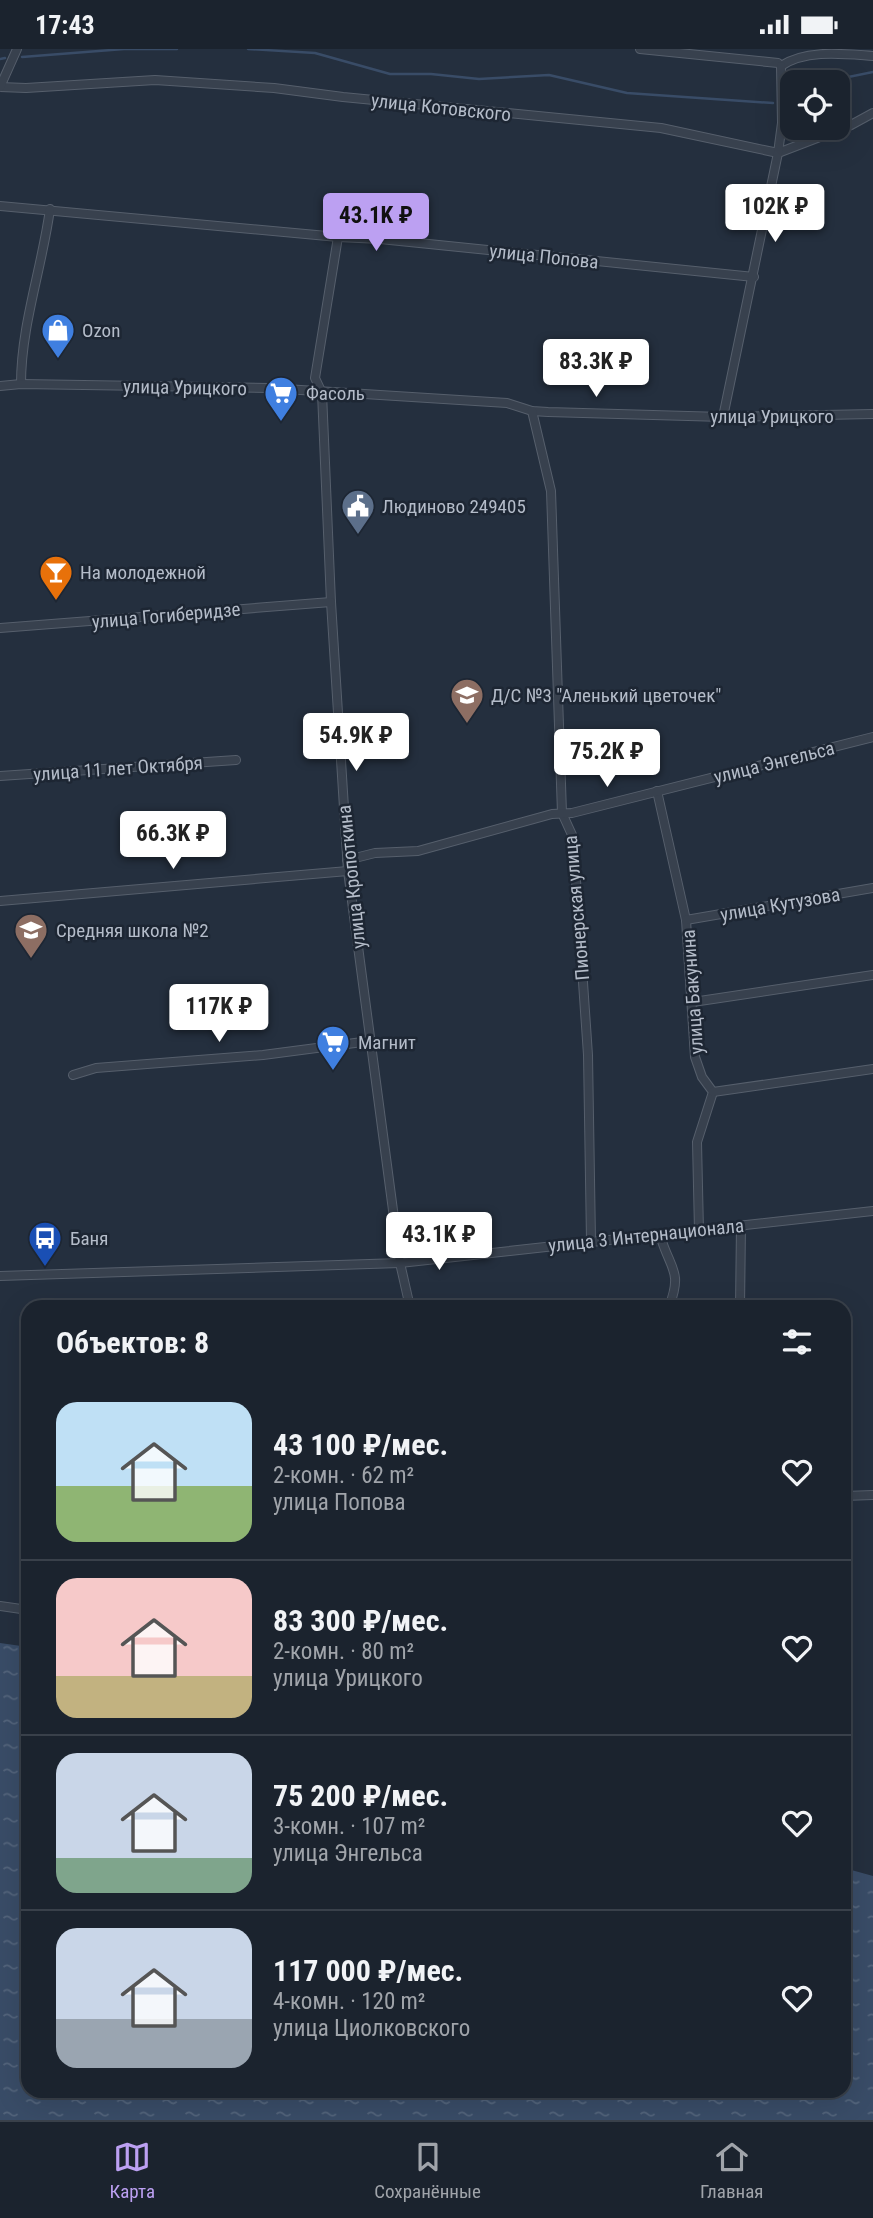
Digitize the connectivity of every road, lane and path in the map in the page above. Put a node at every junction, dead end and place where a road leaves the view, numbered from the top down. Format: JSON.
{"nodes":[{"id":1,"x":17,"y":49,"type":"edge"},
{"id":2,"x":640,"y":49,"type":"edge"},
{"id":3,"x":873,"y":56,"type":"edge"},
{"id":4,"x":781,"y":66,"type":"junction"},
{"id":5,"x":0,"y":87,"type":"edge"},
{"id":6,"x":873,"y":113,"type":"edge"},
{"id":7,"x":778,"y":153,"type":"junction"},
{"id":8,"x":0,"y":206,"type":"edge"},
{"id":9,"x":50,"y":209,"type":"junction"},
{"id":10,"x":338,"y":237,"type":"junction"},
{"id":11,"x":754,"y":277,"type":"junction"},
{"id":12,"x":21,"y":384,"type":"junction"},
{"id":13,"x":0,"y":386,"type":"edge"},
{"id":14,"x":322,"y":393,"type":"junction"},
{"id":15,"x":532,"y":411,"type":"junction"},
{"id":16,"x":873,"y":414,"type":"edge"},
{"id":17,"x":723,"y":417,"type":"junction"},
{"id":18,"x":331,"y":602,"type":"junction"},
{"id":19,"x":0,"y":628,"type":"edge"},
{"id":20,"x":873,"y":737,"type":"edge"},
{"id":21,"x":236,"y":760,"type":"dead end"},
{"id":22,"x":0,"y":776,"type":"edge"},
{"id":23,"x":657,"y":791,"type":"junction"},
{"id":24,"x":562,"y":813,"type":"junction"},
{"id":25,"x":347,"y":860,"type":"junction"},
{"id":26,"x":348,"y":871,"type":"junction"},
{"id":27,"x":873,"y":888,"type":"edge"},
{"id":28,"x":0,"y":901,"type":"edge"},
{"id":29,"x":686,"y":920,"type":"junction"},
{"id":30,"x":873,"y":975,"type":"edge"},
{"id":31,"x":693,"y":1002,"type":"junction"},
{"id":32,"x":370,"y":1041,"type":"junction"},
{"id":33,"x":873,"y":1069,"type":"edge"},
{"id":34,"x":73,"y":1075,"type":"dead end"},
{"id":35,"x":713,"y":1092,"type":"junction"},
{"id":36,"x":873,"y":1210,"type":"edge"},
{"id":37,"x":741,"y":1225,"type":"junction"},
{"id":38,"x":699,"y":1231,"type":"junction"},
{"id":39,"x":660,"y":1235,"type":"junction"},
{"id":40,"x":591,"y":1241,"type":"junction"},
{"id":41,"x":400,"y":1263,"type":"junction"},
{"id":42,"x":0,"y":1276,"type":"edge"},
{"id":43,"x":408,"y":1300,"type":"edge"},
{"id":44,"x":672,"y":1300,"type":"edge"},
{"id":45,"x":740,"y":1300,"type":"edge"},
{"id":46,"x":873,"y":1495,"type":"edge"},
{"id":47,"x":851,"y":1496,"type":"edge"},
{"id":48,"x":0,"y":1606,"type":"edge"},
{"id":49,"x":21,"y":1609,"type":"edge"}],
"edges":[{"from":1,"to":5,"type":"street"},
{"from":2,"to":4,"type":"street"},
{"from":3,"to":4,"type":"street"},
{"from":4,"to":7,"type":"street"},
{"from":5,"to":7,"type":"street","name":"улица Котовского"},
{"from":6,"to":7,"type":"street"},
{"from":7,"to":11,"type":"street"},
{"from":8,"to":9,"type":"street","name":"улица Попова"},
{"from":9,"to":10,"type":"street","name":"улица Попова"},
{"from":9,"to":12,"type":"street"},
{"from":10,"to":11,"type":"street","name":"улица Попова"},
{"from":10,"to":14,"type":"street","name":"улица Кропоткина"},
{"from":11,"to":17,"type":"street"},
{"from":12,"to":13,"type":"street","name":"улица Урицкого"},
{"from":12,"to":14,"type":"street","name":"улица Урицкого"},
{"from":14,"to":15,"type":"street","name":"улица Урицкого"},
{"from":14,"to":18,"type":"street","name":"улица Кропоткина"},
{"from":15,"to":17,"type":"street","name":"улица Урицкого"},
{"from":15,"to":24,"type":"street","name":"Пионерская улица"},
{"from":16,"to":17,"type":"street","name":"улица Урицкого"},
{"from":18,"to":19,"type":"street","name":"улица Гогиберидзе"},
{"from":18,"to":25,"type":"street","name":"улица Кропоткина"},
{"from":20,"to":23,"type":"street","name":"улица Энгельса"},
{"from":21,"to":22,"type":"street","name":"улица 11 лет Октября"},
{"from":23,"to":24,"type":"street","name":"улица Энгельса"},
{"from":23,"to":29,"type":"street","name":"улица Бакунина"},
{"from":24,"to":25,"type":"street","name":"улица Энгельса"},
{"from":24,"to":40,"type":"street","name":"Пионерская улица"},
{"from":25,"to":26,"type":"street","name":"улица Кропоткина"},
{"from":26,"to":28,"type":"street"},
{"from":26,"to":32,"type":"street","name":"улица Кропоткина"},
{"from":27,"to":29,"type":"street","name":"улица Кутузова"},
{"from":29,"to":31,"type":"street","name":"улица Бакунина"},
{"from":30,"to":31,"type":"street"},
{"from":31,"to":35,"type":"street","name":"улица Бакунина"},
{"from":32,"to":34,"type":"street"},
{"from":32,"to":41,"type":"street","name":"улица Кропоткина"},
{"from":33,"to":35,"type":"street"},
{"from":35,"to":38,"type":"street"},
{"from":36,"to":37,"type":"street","name":"улица 3 Интернационала"},
{"from":37,"to":38,"type":"street","name":"улица 3 Интернационала"},
{"from":37,"to":45,"type":"street"},
{"from":38,"to":39,"type":"street","name":"улица 3 Интернационала"},
{"from":39,"to":40,"type":"street","name":"улица 3 Интернационала"},
{"from":39,"to":44,"type":"street"},
{"from":40,"to":41,"type":"street","name":"улица 3 Интернационала"},
{"from":41,"to":42,"type":"street","name":"улица 3 Интернационала"},
{"from":41,"to":43,"type":"street","name":"улица Кропоткина"},
{"from":46,"to":47,"type":"street"},
{"from":48,"to":49,"type":"street"}]}
